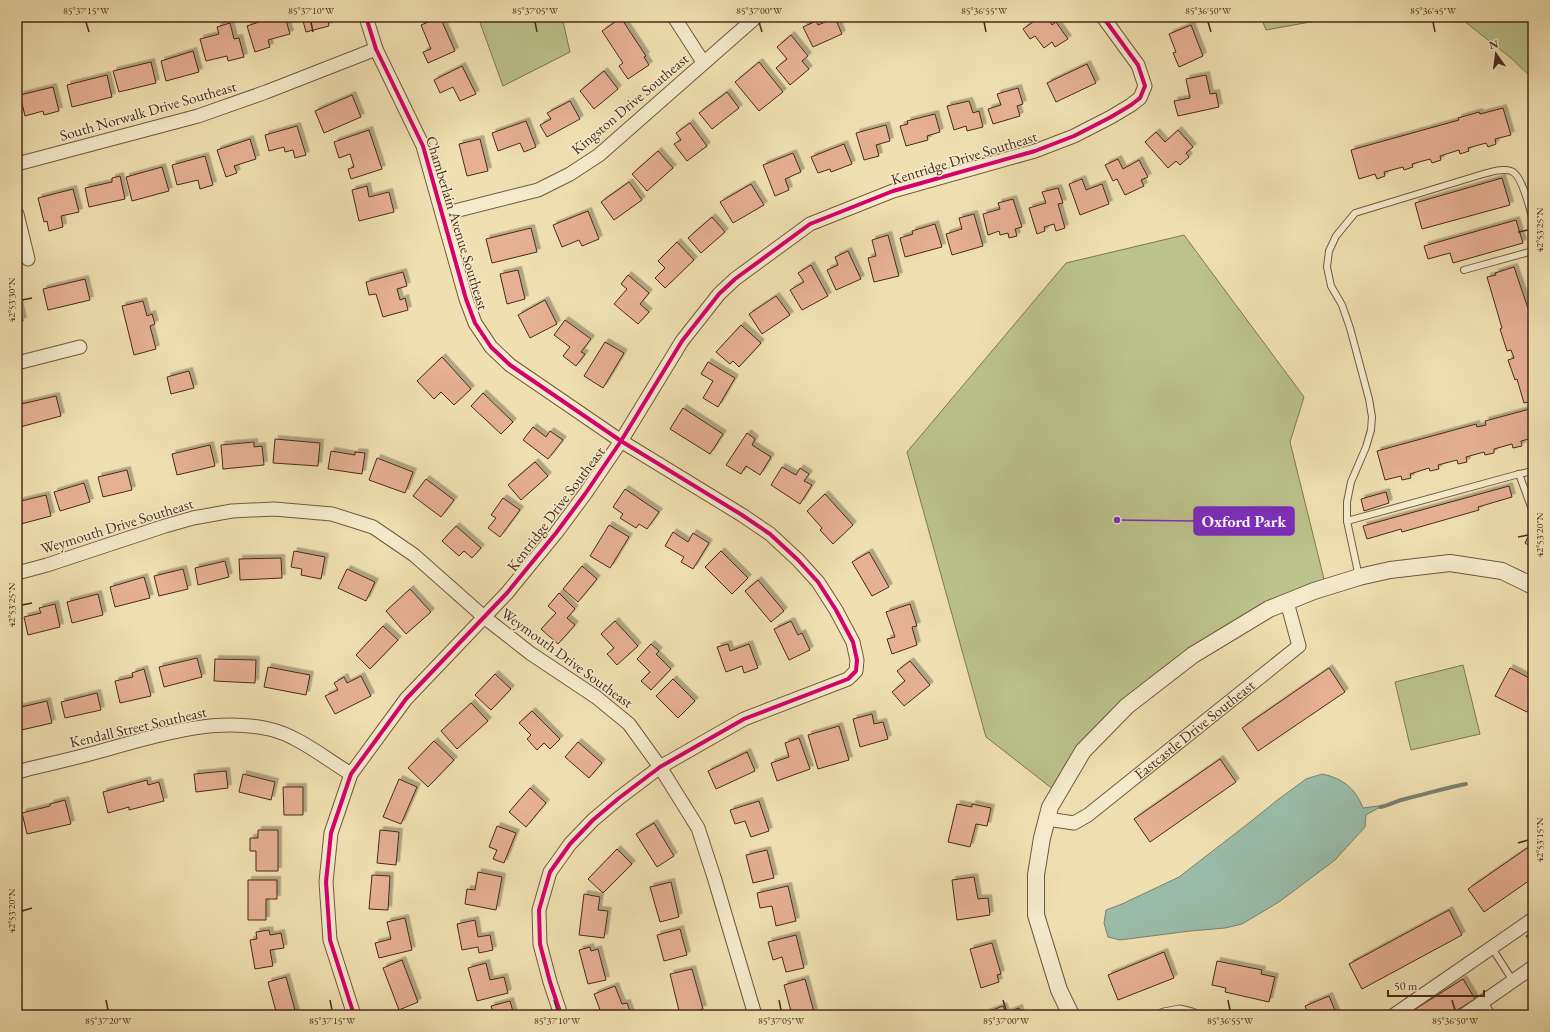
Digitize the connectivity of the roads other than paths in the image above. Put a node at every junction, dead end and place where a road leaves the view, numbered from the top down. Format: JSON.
{"nodes":[{"id":1,"x":366,"y":17,"type":"edge"},
{"id":2,"x":674,"y":17,"type":"edge"},
{"id":3,"x":756,"y":17,"type":"edge"},
{"id":4,"x":1103,"y":17,"type":"edge"},
{"id":5,"x":376,"y":49,"type":"junction"},
{"id":6,"x":703,"y":62,"type":"junction"},
{"id":7,"x":17,"y":164,"type":"edge"},
{"id":8,"x":17,"y":214,"type":"edge"},
{"id":9,"x":443,"y":214,"type":"junction"},
{"id":10,"x":1533,"y":221,"type":"edge"},
{"id":11,"x":1533,"y":251,"type":"edge"},
{"id":12,"x":28,"y":260,"type":"dead end"},
{"id":13,"x":1464,"y":270,"type":"dead end"},
{"id":14,"x":80,"y":346,"type":"dead end"},
{"id":15,"x":17,"y":363,"type":"edge"},
{"id":16,"x":621,"y":442,"type":"junction"},
{"id":17,"x":1533,"y":470,"type":"edge"},
{"id":18,"x":1520,"y":474,"type":"junction"},
{"id":19,"x":1533,"y":512,"type":"edge"},
{"id":20,"x":1347,"y":521,"type":"junction"},
{"id":21,"x":17,"y":573,"type":"edge"},
{"id":22,"x":1359,"y":577,"type":"junction"},
{"id":23,"x":1533,"y":586,"type":"edge"},
{"id":24,"x":1286,"y":602,"type":"junction"},
{"id":25,"x":484,"y":617,"type":"junction"},
{"id":26,"x":660,"y":767,"type":"junction"},
{"id":27,"x":17,"y":772,"type":"edge"},
{"id":28,"x":351,"y":774,"type":"junction"},
{"id":29,"x":1047,"y":819,"type":"junction"},
{"id":30,"x":1533,"y":920,"type":"edge"},
{"id":31,"x":1492,"y":948,"type":"junction"},
{"id":32,"x":1533,"y":967,"type":"edge"},
{"id":33,"x":1513,"y":981,"type":"junction"},
{"id":34,"x":1481,"y":1003,"type":"junction"},
{"id":35,"x":354,"y":1015,"type":"edge"},
{"id":36,"x":561,"y":1015,"type":"edge"},
{"id":37,"x":755,"y":1015,"type":"edge"},
{"id":38,"x":1071,"y":1015,"type":"edge"},
{"id":39,"x":1164,"y":1015,"type":"edge"},
{"id":40,"x":1192,"y":1015,"type":"edge"},
{"id":41,"x":1394,"y":1015,"type":"edge"},
{"id":42,"x":1464,"y":1015,"type":"edge"},
{"id":43,"x":1488,"y":1015,"type":"edge"}],
"edges":[{"from":1,"to":5,"type":"street","name":"Chamberlain Avenue Southeast"},
{"from":2,"to":6,"type":"street"},
{"from":3,"to":6,"type":"street","name":"Kingston Drive Southeast"},
{"from":4,"to":16,"type":"street","name":"Kentridge Drive Southeast"},
{"from":5,"to":7,"type":"street","name":"South Norwalk Drive Southeast"},
{"from":5,"to":9,"type":"street","name":"Chamberlain Avenue Southeast"},
{"from":6,"to":9,"type":"street","name":"Kingston Drive Southeast"},
{"from":8,"to":12,"type":"street"},
{"from":9,"to":16,"type":"street","name":"Chamberlain Avenue Southeast"},
{"from":10,"to":20,"type":"lane"},
{"from":11,"to":13,"type":"lane"},
{"from":14,"to":15,"type":"street"},
{"from":16,"to":25,"type":"street","name":"Kentridge Drive Southeast"},
{"from":16,"to":26,"type":"street","name":"Chamberlain Avenue Southeast"},
{"from":17,"to":18,"type":"lane"},
{"from":18,"to":19,"type":"lane"},
{"from":18,"to":20,"type":"lane"},
{"from":20,"to":22,"type":"lane"},
{"from":21,"to":25,"type":"street","name":"Weymouth Drive Southeast"},
{"from":22,"to":23,"type":"street"},
{"from":22,"to":24,"type":"street"},
{"from":24,"to":29,"type":"street"},
{"from":24,"to":29,"type":"street","name":"Eastcastle Drive Southeast"},
{"from":25,"to":26,"type":"street","name":"Weymouth Drive Southeast"},
{"from":25,"to":28,"type":"street","name":"Kentridge Drive Southeast"},
{"from":26,"to":36,"type":"street"},
{"from":26,"to":37,"type":"street","name":"Weymouth Drive Southeast"},
{"from":27,"to":28,"type":"street","name":"Kendall Street Southeast"},
{"from":28,"to":35,"type":"street","name":"Kentridge Drive Southeast"},
{"from":29,"to":38,"type":"street"},
{"from":30,"to":31,"type":"street"},
{"from":31,"to":33,"type":"lane"},
{"from":31,"to":41,"type":"street"},
{"from":32,"to":33,"type":"street"},
{"from":33,"to":34,"type":"street"},
{"from":34,"to":42,"type":"street"},
{"from":34,"to":43,"type":"street"},
{"from":39,"to":40,"type":"street"}]}
